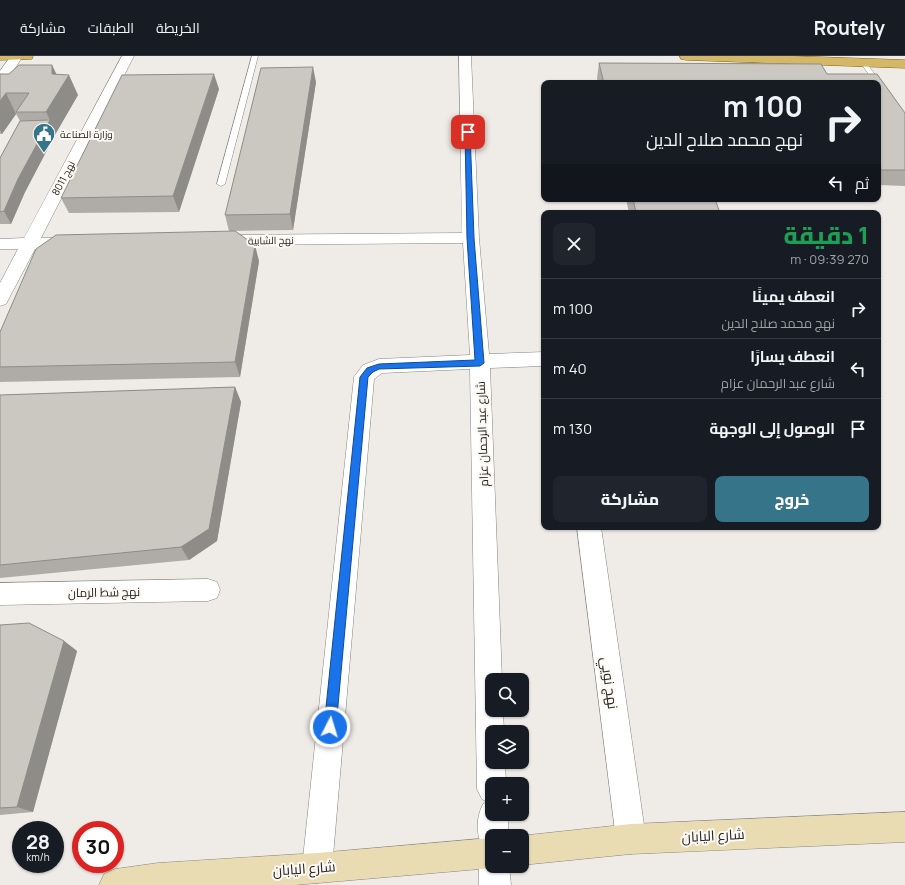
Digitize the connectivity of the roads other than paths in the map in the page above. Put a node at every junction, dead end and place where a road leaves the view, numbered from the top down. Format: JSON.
{"nodes":[{"id":1,"x":0,"y":56,"type":"edge"},
{"id":2,"x":17,"y":56,"type":"edge"},
{"id":3,"x":27,"y":56,"type":"edge"},
{"id":4,"x":128,"y":56,"type":"edge"},
{"id":5,"x":255,"y":56,"type":"edge"},
{"id":6,"x":465,"y":56,"type":"edge"},
{"id":7,"x":686,"y":56,"type":"edge"},
{"id":8,"x":760,"y":57,"type":"edge"},
{"id":9,"x":863,"y":62,"type":"junction"},
{"id":10,"x":905,"y":64,"type":"edge"},
{"id":11,"x":0,"y":80,"type":"edge"},
{"id":12,"x":876,"y":80,"type":"edge"},
{"id":13,"x":221,"y":184,"type":"dead end"},
{"id":14,"x":471,"y":238,"type":"junction"},
{"id":15,"x":200,"y":240,"type":"edge"},
{"id":16,"x":91,"y":242,"type":"edge"},
{"id":17,"x":0,"y":244,"type":"edge"},
{"id":18,"x":28,"y":244,"type":"junction"},
{"id":19,"x":0,"y":300,"type":"edge"},
{"id":20,"x":541,"y":359,"type":"edge"},
{"id":21,"x":480,"y":363,"type":"junction"},
{"id":22,"x":589,"y":530,"type":"edge"},
{"id":23,"x":208,"y":590,"type":"dead end"},
{"id":24,"x":0,"y":594,"type":"edge"},
{"id":25,"x":492,"y":777,"type":"edge"},
{"id":26,"x":905,"y":827,"type":"edge"},
{"id":27,"x":631,"y":839,"type":"junction"},
{"id":28,"x":529,"y":849,"type":"edge"},
{"id":29,"x":485,"y":854,"type":"edge"},
{"id":30,"x":316,"y":868,"type":"junction"},
{"id":31,"x":494,"y":873,"type":"edge"},
{"id":32,"x":158,"y":882,"type":"edge"},
{"id":33,"x":116,"y":885,"type":"edge"},
{"id":34,"x":495,"y":885,"type":"edge"}],
"edges":[{"from":1,"to":2,"type":"main road"},
{"from":2,"to":3,"type":"main road"},
{"from":2,"to":11,"type":"street"},
{"from":4,"to":18,"type":"street","name":"نهج 8011"},
{"from":5,"to":13,"type":"lane"},
{"from":6,"to":14,"type":"street","name":"شارع عبد الرحمان عزام"},
{"from":7,"to":8,"type":"main road"},
{"from":8,"to":9,"type":"main road"},
{"from":9,"to":10,"type":"main road"},
{"from":9,"to":12,"type":"lane"},
{"from":14,"to":15,"type":"street","name":"نهج الشابية"},
{"from":14,"to":21,"type":"street","name":"شارع عبد الرحمان عزام"},
{"from":16,"to":18,"type":"street"},
{"from":17,"to":18,"type":"street"},
{"from":18,"to":19,"type":"street","name":"نهج 8011"},
{"from":20,"to":21,"type":"street"},
{"from":21,"to":25,"type":"street","name":"شارع عبد الرحمان عزام"},
{"from":21,"to":30,"type":"street"},
{"from":22,"to":27,"type":"street","name":"نهج نويي"},
{"from":23,"to":24,"type":"street","name":"نهج شط الرمان"},
{"from":26,"to":27,"type":"street","name":"شارع اليابان"},
{"from":27,"to":28,"type":"street","name":"شارع اليابان"},
{"from":29,"to":30,"type":"street","name":"شارع اليابان"},
{"from":30,"to":32,"type":"street","name":"شارع اليابان"},
{"from":31,"to":34,"type":"street"},
{"from":32,"to":33,"type":"street","name":"شارع اليابان"}]}
